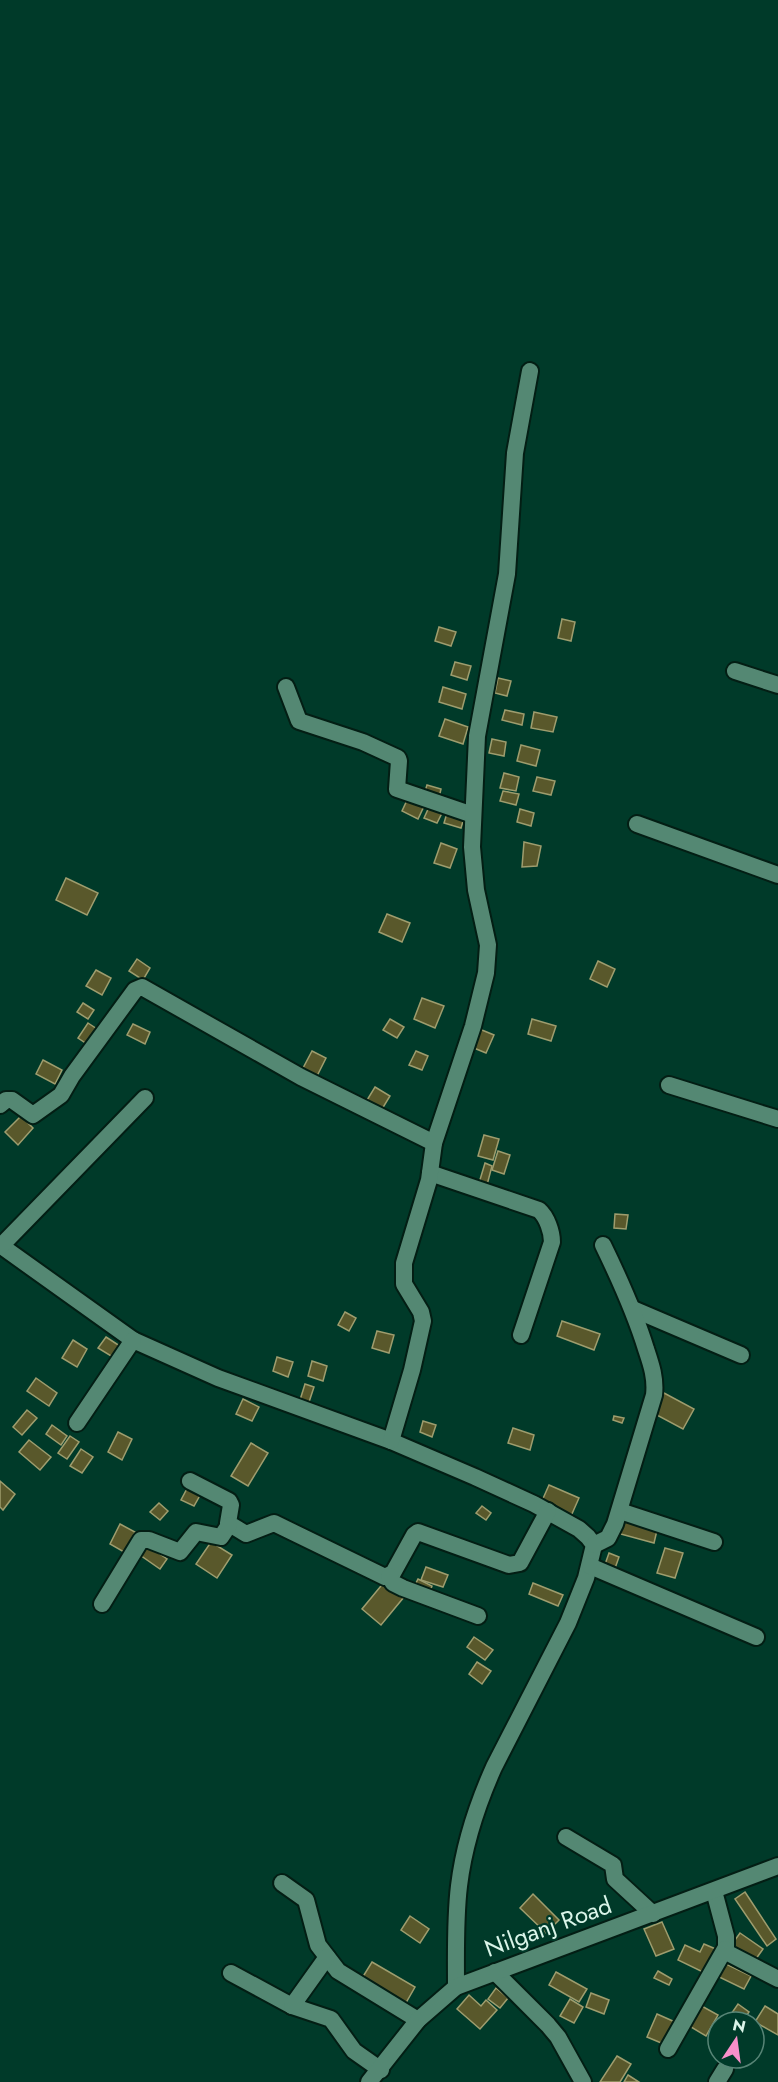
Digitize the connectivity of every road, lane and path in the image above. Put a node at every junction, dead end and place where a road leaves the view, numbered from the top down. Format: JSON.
{"nodes":[{"id":1,"x":530,"y":371,"type":"dead end"},
{"id":2,"x":735,"y":671,"type":"dead end"},
{"id":3,"x":778,"y":685,"type":"edge"},
{"id":4,"x":286,"y":687,"type":"dead end"},
{"id":5,"x":473,"y":815,"type":"junction"},
{"id":6,"x":637,"y":824,"type":"dead end"},
{"id":7,"x":778,"y":875,"type":"edge"},
{"id":8,"x":669,"y":1085,"type":"dead end"},
{"id":9,"x":145,"y":1098,"type":"dead end"},
{"id":10,"x":0,"y":1105,"type":"edge"},
{"id":11,"x":778,"y":1119,"type":"edge"},
{"id":12,"x":434,"y":1143,"type":"junction"},
{"id":13,"x":430,"y":1173,"type":"junction"},
{"id":14,"x":603,"y":1245,"type":"dead end"},
{"id":15,"x":0,"y":1246,"type":"edge"},
{"id":16,"x":633,"y":1309,"type":"junction"},
{"id":17,"x":521,"y":1335,"type":"dead end"},
{"id":18,"x":133,"y":1340,"type":"junction"},
{"id":19,"x":741,"y":1355,"type":"dead end"},
{"id":20,"x":77,"y":1423,"type":"dead end"},
{"id":21,"x":391,"y":1441,"type":"junction"},
{"id":22,"x":190,"y":1481,"type":"dead end"},
{"id":23,"x":548,"y":1511,"type":"junction"},
{"id":24,"x":620,"y":1511,"type":"junction"},
{"id":25,"x":229,"y":1525,"type":"junction"},
{"id":26,"x":714,"y":1542,"type":"dead end"},
{"id":27,"x":594,"y":1545,"type":"junction"},
{"id":28,"x":590,"y":1566,"type":"junction"},
{"id":29,"x":389,"y":1576,"type":"junction"},
{"id":30,"x":102,"y":1604,"type":"dead end"},
{"id":31,"x":477,"y":1616,"type":"dead end"},
{"id":32,"x":756,"y":1637,"type":"dead end"},
{"id":33,"x":566,"y":1837,"type":"dead end"},
{"id":34,"x":778,"y":1866,"type":"edge"},
{"id":35,"x":282,"y":1883,"type":"dead end"},
{"id":36,"x":714,"y":1891,"type":"junction"},
{"id":37,"x":652,"y":1914,"type":"junction"},
{"id":38,"x":725,"y":1949,"type":"junction"},
{"id":39,"x":327,"y":1958,"type":"junction"},
{"id":40,"x":495,"y":1972,"type":"junction"},
{"id":41,"x":231,"y":1973,"type":"dead end"},
{"id":42,"x":778,"y":1979,"type":"edge"},
{"id":43,"x":456,"y":1987,"type":"junction"},
{"id":44,"x":292,"y":2006,"type":"junction"},
{"id":45,"x":418,"y":2019,"type":"junction"},
{"id":46,"x":668,"y":2049,"type":"dead end"},
{"id":47,"x":375,"y":2076,"type":"edge"},
{"id":48,"x":583,"y":2082,"type":"edge"}],
"edges":[{"from":1,"to":5,"type":"street"},
{"from":2,"to":3,"type":"street"},
{"from":4,"to":5,"type":"street"},
{"from":5,"to":12,"type":"street"},
{"from":6,"to":7,"type":"street"},
{"from":8,"to":11,"type":"street"},
{"from":9,"to":15,"type":"street"},
{"from":10,"to":12,"type":"street"},
{"from":12,"to":13,"type":"street"},
{"from":13,"to":17,"type":"street"},
{"from":13,"to":21,"type":"street"},
{"from":14,"to":16,"type":"street"},
{"from":15,"to":18,"type":"street"},
{"from":16,"to":19,"type":"street"},
{"from":16,"to":24,"type":"street"},
{"from":18,"to":20,"type":"street"},
{"from":18,"to":21,"type":"street"},
{"from":21,"to":23,"type":"street"},
{"from":22,"to":25,"type":"street"},
{"from":23,"to":27,"type":"street"},
{"from":23,"to":29,"type":"street"},
{"from":24,"to":26,"type":"street"},
{"from":24,"to":27,"type":"street"},
{"from":25,"to":29,"type":"street"},
{"from":25,"to":30,"type":"street"},
{"from":27,"to":28,"type":"street"},
{"from":28,"to":32,"type":"street"},
{"from":28,"to":43,"type":"street"},
{"from":29,"to":31,"type":"street"},
{"from":33,"to":37,"type":"street"},
{"from":34,"to":36,"type":"street","name":"Nilganj Road"},
{"from":35,"to":39,"type":"street"},
{"from":36,"to":37,"type":"street","name":"Nilganj Road"},
{"from":36,"to":38,"type":"street"},
{"from":37,"to":40,"type":"street","name":"Nilganj Road"},
{"from":38,"to":42,"type":"street"},
{"from":38,"to":46,"type":"street"},
{"from":39,"to":44,"type":"street"},
{"from":39,"to":45,"type":"street"},
{"from":40,"to":43,"type":"street","name":"Nilganj Road"},
{"from":40,"to":48,"type":"street"},
{"from":41,"to":44,"type":"street"},
{"from":43,"to":45,"type":"street","name":"Nilganj Road"},
{"from":44,"to":47,"type":"street"},
{"from":45,"to":47,"type":"street","name":"Nilganj Road"}]}
